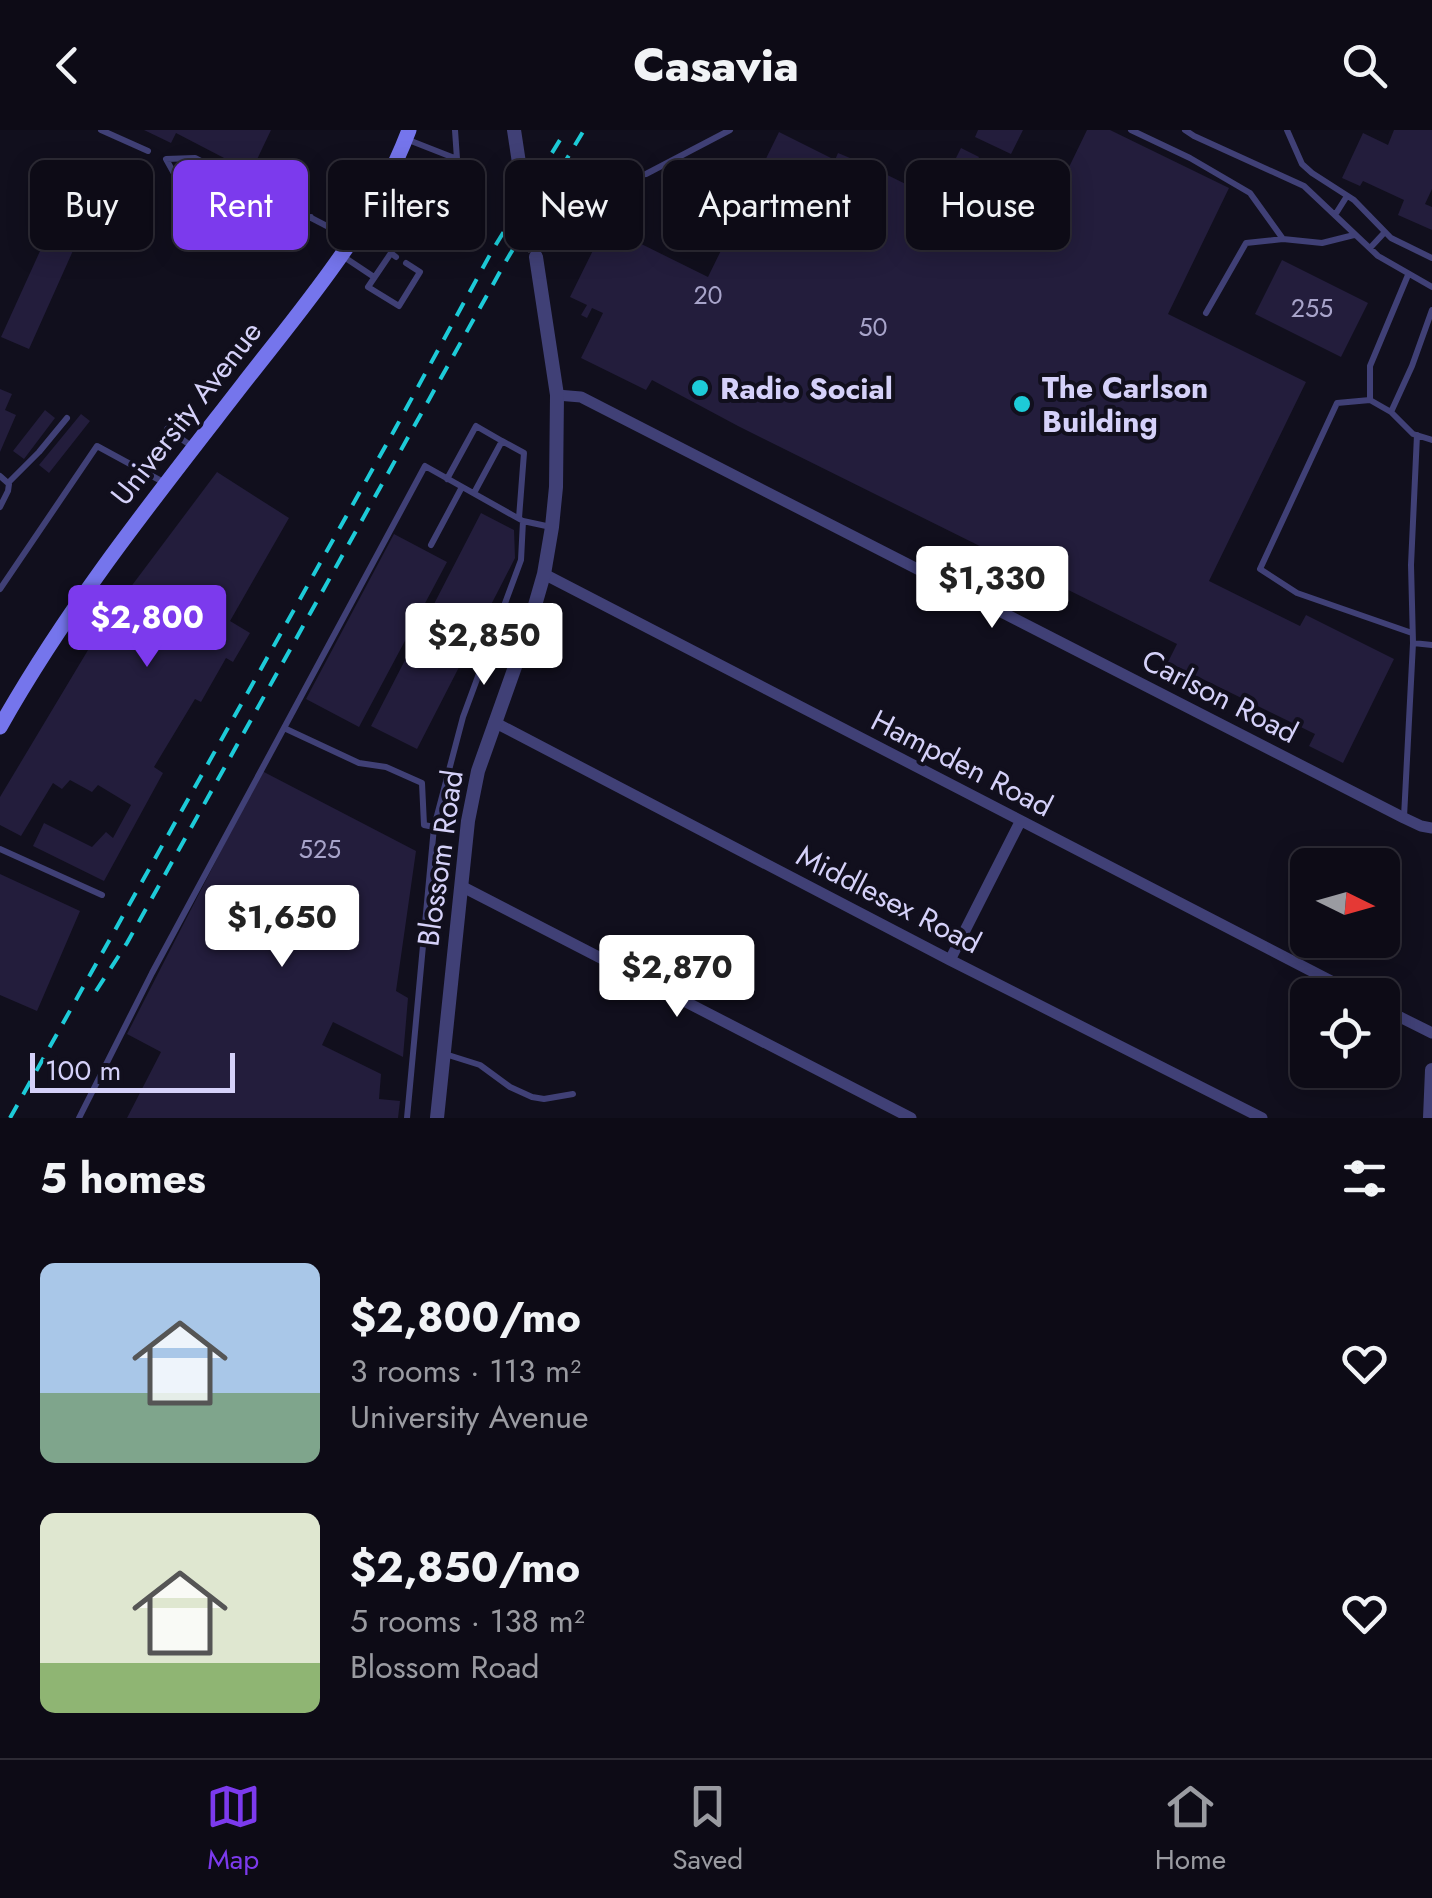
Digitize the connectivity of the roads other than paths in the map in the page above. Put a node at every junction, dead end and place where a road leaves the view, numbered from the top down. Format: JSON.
{"nodes":[{"id":1,"x":101,"y":130,"type":"edge"},
{"id":2,"x":455,"y":130,"type":"edge"},
{"id":3,"x":514,"y":130,"type":"edge"},
{"id":4,"x":730,"y":130,"type":"edge"},
{"id":5,"x":1131,"y":130,"type":"edge"},
{"id":6,"x":1184,"y":130,"type":"edge"},
{"id":7,"x":1288,"y":130,"type":"edge"},
{"id":8,"x":407,"y":134,"type":"edge"},
{"id":9,"x":148,"y":151,"type":"dead end"},
{"id":10,"x":397,"y":160,"type":"edge"},
{"id":11,"x":519,"y":160,"type":"tunnel mouth"},
{"id":12,"x":646,"y":174,"type":"dead end"},
{"id":13,"x":1347,"y":196,"type":"junction"},
{"id":14,"x":1334,"y":215,"type":"junction"},
{"id":15,"x":311,"y":217,"type":"junction"},
{"id":16,"x":328,"y":226,"type":"edge"},
{"id":17,"x":1384,"y":233,"type":"junction"},
{"id":18,"x":1356,"y":234,"type":"junction"},
{"id":19,"x":1283,"y":239,"type":"junction"},
{"id":20,"x":1370,"y":248,"type":"junction"},
{"id":21,"x":347,"y":250,"type":"edge"},
{"id":22,"x":393,"y":250,"type":"edge"},
{"id":23,"x":343,"y":256,"type":"junction"},
{"id":24,"x":536,"y":257,"type":"tunnel mouth"},
{"id":25,"x":1432,"y":258,"type":"edge"},
{"id":26,"x":406,"y":263,"type":"dead end"},
{"id":27,"x":1408,"y":275,"type":"junction"},
{"id":28,"x":374,"y":277,"type":"junction"},
{"id":29,"x":1432,"y":287,"type":"edge"},
{"id":30,"x":1432,"y":310,"type":"edge"},
{"id":31,"x":1206,"y":313,"type":"dead end"},
{"id":32,"x":557,"y":395,"type":"junction"},
{"id":33,"x":1370,"y":400,"type":"junction"},
{"id":34,"x":1391,"y":412,"type":"junction"},
{"id":35,"x":67,"y":418,"type":"dead end"},
{"id":36,"x":167,"y":430,"type":"dead end"},
{"id":37,"x":1417,"y":436,"type":"junction"},
{"id":38,"x":1432,"y":440,"type":"edge"},
{"id":39,"x":502,"y":441,"type":"junction"},
{"id":40,"x":194,"y":447,"type":"junction"},
{"id":41,"x":0,"y":476,"type":"edge"},
{"id":42,"x":448,"y":479,"type":"junction"},
{"id":43,"x":8,"y":483,"type":"junction"},
{"id":44,"x":166,"y":483,"type":"junction"},
{"id":45,"x":462,"y":487,"type":"junction"},
{"id":46,"x":474,"y":494,"type":"junction"},
{"id":47,"x":0,"y":508,"type":"edge"},
{"id":48,"x":521,"y":520,"type":"junction"},
{"id":49,"x":552,"y":527,"type":"junction"},
{"id":50,"x":432,"y":545,"type":"dead end"},
{"id":51,"x":544,"y":574,"type":"junction"},
{"id":52,"x":0,"y":589,"type":"edge"},
{"id":53,"x":1412,"y":634,"type":"junction"},
{"id":54,"x":1412,"y":643,"type":"junction"},
{"id":55,"x":1432,"y":645,"type":"edge"},
{"id":56,"x":494,"y":722,"type":"junction"},
{"id":57,"x":0,"y":727,"type":"edge"},
{"id":58,"x":284,"y":728,"type":"junction"},
{"id":59,"x":1404,"y":818,"type":"junction"},
{"id":60,"x":1020,"y":822,"type":"junction"},
{"id":61,"x":434,"y":827,"type":"junction"},
{"id":62,"x":1432,"y":828,"type":"edge"},
{"id":63,"x":0,"y":849,"type":"edge"},
{"id":64,"x":461,"y":886,"type":"junction"},
{"id":65,"x":102,"y":895,"type":"dead end"},
{"id":66,"x":950,"y":960,"type":"junction"},
{"id":67,"x":1325,"y":978,"type":"edge"},
{"id":68,"x":1400,"y":1017,"type":"edge"},
{"id":69,"x":1432,"y":1033,"type":"edge"},
{"id":70,"x":444,"y":1054,"type":"junction"},
{"id":71,"x":1432,"y":1070,"type":"edge"},
{"id":72,"x":573,"y":1094,"type":"dead end"},
{"id":73,"x":1431,"y":1112,"type":"edge"},
{"id":74,"x":79,"y":1118,"type":"edge"},
{"id":75,"x":407,"y":1118,"type":"edge"},
{"id":76,"x":437,"y":1118,"type":"edge"},
{"id":77,"x":911,"y":1118,"type":"edge"},
{"id":78,"x":1262,"y":1118,"type":"edge"}],
"edges":[{"from":1,"to":9,"type":"lane"},
{"from":2,"to":8,"type":"lane"},
{"from":3,"to":11,"type":"street"},
{"from":4,"to":12,"type":"lane"},
{"from":5,"to":19,"type":"lane"},
{"from":6,"to":14,"type":"lane"},
{"from":7,"to":13,"type":"lane"},
{"from":8,"to":10,"type":"main road","name":"University Avenue"},
{"from":13,"to":14,"type":"lane"},
{"from":13,"to":17,"type":"lane"},
{"from":14,"to":18,"type":"lane"},
{"from":15,"to":15,"type":"lane"},
{"from":15,"to":16,"type":"lane"},
{"from":17,"to":20,"type":"lane"},
{"from":17,"to":25,"type":"lane"},
{"from":18,"to":19,"type":"lane"},
{"from":18,"to":20,"type":"lane"},
{"from":19,"to":31,"type":"lane"},
{"from":20,"to":27,"type":"lane"},
{"from":21,"to":23,"type":"main road","name":"University Avenue"},
{"from":22,"to":28,"type":"lane"},
{"from":23,"to":28,"type":"lane"},
{"from":23,"to":40,"type":"main road","name":"University Avenue"},
{"from":24,"to":32,"type":"street","name":"Blossom Road"},
{"from":26,"to":28,"type":"lane"},
{"from":27,"to":29,"type":"lane"},
{"from":27,"to":33,"type":"lane"},
{"from":30,"to":34,"type":"lane"},
{"from":32,"to":49,"type":"street","name":"Blossom Road"},
{"from":32,"to":59,"type":"street","name":"Carlson Road"},
{"from":33,"to":34,"type":"lane"},
{"from":33,"to":53,"type":"lane"},
{"from":34,"to":37,"type":"lane"},
{"from":35,"to":43,"type":"lane"},
{"from":36,"to":40,"type":"lane"},
{"from":37,"to":38,"type":"lane"},
{"from":37,"to":53,"type":"lane"},
{"from":39,"to":42,"type":"lane"},
{"from":39,"to":46,"type":"lane"},
{"from":39,"to":48,"type":"lane"},
{"from":40,"to":44,"type":"main road","name":"University Avenue"},
{"from":41,"to":43,"type":"lane"},
{"from":42,"to":45,"type":"lane"},
{"from":42,"to":58,"type":"lane"},
{"from":43,"to":47,"type":"lane"},
{"from":44,"to":52,"type":"lane"},
{"from":44,"to":57,"type":"main road","name":"University Avenue"},
{"from":45,"to":46,"type":"lane"},
{"from":45,"to":50,"type":"lane"},
{"from":46,"to":48,"type":"lane"},
{"from":48,"to":49,"type":"lane"},
{"from":48,"to":61,"type":"lane"},
{"from":49,"to":51,"type":"street","name":"Blossom Road"},
{"from":51,"to":56,"type":"street","name":"Blossom Road"},
{"from":51,"to":60,"type":"street","name":"Hampden Road"},
{"from":53,"to":54,"type":"lane"},
{"from":54,"to":55,"type":"lane"},
{"from":54,"to":59,"type":"lane"},
{"from":56,"to":64,"type":"street","name":"Blossom Road"},
{"from":56,"to":66,"type":"street","name":"Middlesex Road"},
{"from":58,"to":61,"type":"lane"},
{"from":58,"to":74,"type":"lane"},
{"from":59,"to":62,"type":"street","name":"Carlson Road"},
{"from":60,"to":66,"type":"street"},
{"from":60,"to":67,"type":"street","name":"Hampden Road"},
{"from":61,"to":75,"type":"lane"},
{"from":63,"to":65,"type":"lane"},
{"from":64,"to":70,"type":"street","name":"Blossom Road"},
{"from":64,"to":77,"type":"street"},
{"from":66,"to":78,"type":"street","name":"Middlesex Road"},
{"from":68,"to":69,"type":"street"},
{"from":70,"to":72,"type":"lane"},
{"from":70,"to":76,"type":"street","name":"Blossom Road"},
{"from":71,"to":73,"type":"street"}]}
